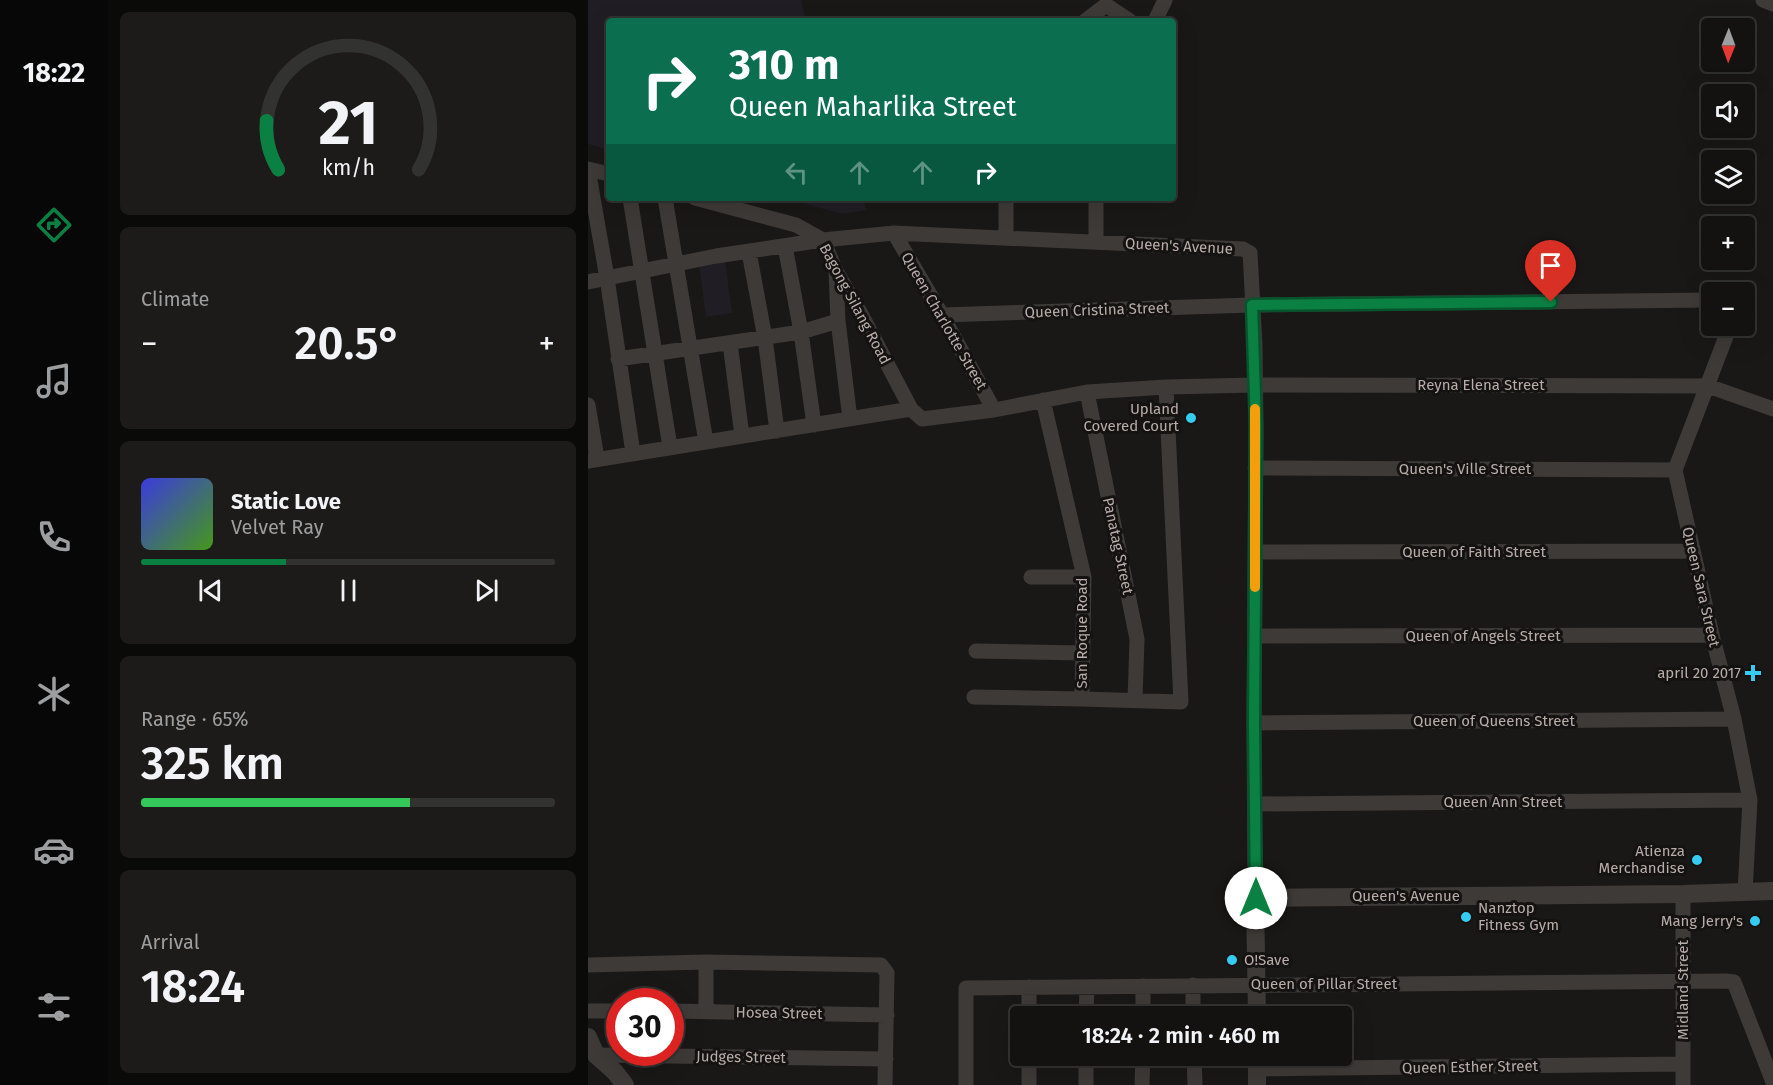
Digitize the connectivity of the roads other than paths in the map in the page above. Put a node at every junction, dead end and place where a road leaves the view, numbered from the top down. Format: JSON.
{"nodes":[{"id":1,"x":1165,"y":0,"type":"edge"},
{"id":2,"x":1762,"y":0,"type":"edge"},
{"id":3,"x":1773,"y":4,"type":"edge"},
{"id":4,"x":1089,"y":18,"type":"edge"},
{"id":5,"x":1125,"y":18,"type":"edge"},
{"id":6,"x":1156,"y":18,"type":"edge"},
{"id":7,"x":588,"y":169,"type":"edge"},
{"id":8,"x":606,"y":173,"type":"edge"},
{"id":9,"x":630,"y":201,"type":"edge"},
{"id":10,"x":666,"y":201,"type":"edge"},
{"id":11,"x":707,"y":201,"type":"edge"},
{"id":12,"x":1006,"y":201,"type":"edge"},
{"id":13,"x":1096,"y":201,"type":"edge"},
{"id":14,"x":894,"y":233,"type":"junction"},
{"id":15,"x":1006,"y":238,"type":"junction"},
{"id":16,"x":823,"y":240,"type":"junction"},
{"id":17,"x":1096,"y":242,"type":"junction"},
{"id":18,"x":785,"y":246,"type":"junction"},
{"id":19,"x":749,"y":252,"type":"junction"},
{"id":20,"x":676,"y":264,"type":"junction"},
{"id":21,"x":836,"y":271,"type":"junction"},
{"id":22,"x":640,"y":272,"type":"junction"},
{"id":23,"x":607,"y":278,"type":"junction"},
{"id":24,"x":588,"y":282,"type":"edge"},
{"id":25,"x":1701,"y":300,"type":"edge"},
{"id":26,"x":1252,"y":305,"type":"junction"},
{"id":27,"x":942,"y":315,"type":"junction"},
{"id":28,"x":838,"y":321,"type":"junction"},
{"id":29,"x":801,"y":332,"type":"junction"},
{"id":30,"x":1726,"y":336,"type":"edge"},
{"id":31,"x":765,"y":338,"type":"junction"},
{"id":32,"x":730,"y":343,"type":"junction"},
{"id":33,"x":692,"y":349,"type":"junction"},
{"id":34,"x":656,"y":355,"type":"junction"},
{"id":35,"x":618,"y":359,"type":"junction"},
{"id":36,"x":1255,"y":385,"type":"junction"},
{"id":37,"x":1708,"y":386,"type":"junction"},
{"id":38,"x":1166,"y":387,"type":"junction"},
{"id":39,"x":1087,"y":392,"type":"junction"},
{"id":40,"x":1043,"y":400,"type":"junction"},
{"id":41,"x":588,"y":405,"type":"edge"},
{"id":42,"x":911,"y":409,"type":"junction"},
{"id":43,"x":1773,"y":409,"type":"edge"},
{"id":44,"x":994,"y":410,"type":"junction"},
{"id":45,"x":850,"y":419,"type":"junction"},
{"id":46,"x":814,"y":425,"type":"junction"},
{"id":47,"x":777,"y":431,"type":"junction"},
{"id":48,"x":742,"y":436,"type":"junction"},
{"id":49,"x":706,"y":442,"type":"junction"},
{"id":50,"x":670,"y":447,"type":"junction"},
{"id":51,"x":633,"y":453,"type":"junction"},
{"id":52,"x":592,"y":460,"type":"edge"},
{"id":53,"x":1255,"y":468,"type":"junction"},
{"id":54,"x":1675,"y":470,"type":"junction"},
{"id":55,"x":1692,"y":551,"type":"junction"},
{"id":56,"x":1256,"y":552,"type":"junction"},
{"id":57,"x":1031,"y":577,"type":"dead end"},
{"id":58,"x":1084,"y":577,"type":"junction"},
{"id":59,"x":1712,"y":635,"type":"junction"},
{"id":60,"x":1255,"y":636,"type":"junction"},
{"id":61,"x":976,"y":651,"type":"dead end"},
{"id":62,"x":1083,"y":653,"type":"junction"},
{"id":63,"x":974,"y":697,"type":"dead end"},
{"id":64,"x":1082,"y":699,"type":"junction"},
{"id":65,"x":1136,"y":700,"type":"junction"},
{"id":66,"x":1734,"y":719,"type":"junction"},
{"id":67,"x":1254,"y":723,"type":"junction"},
{"id":68,"x":1750,"y":800,"type":"junction"},
{"id":69,"x":1256,"y":804,"type":"junction"},
{"id":70,"x":1773,"y":891,"type":"edge"},
{"id":71,"x":1746,"y":892,"type":"junction"},
{"id":72,"x":1683,"y":894,"type":"junction"},
{"id":73,"x":1256,"y":898,"type":"junction"},
{"id":74,"x":706,"y":962,"type":"junction"},
{"id":75,"x":588,"y":965,"type":"edge"},
{"id":76,"x":1683,"y":981,"type":"junction"},
{"id":77,"x":1193,"y":985,"type":"junction"},
{"id":78,"x":1257,"y":985,"type":"junction"},
{"id":79,"x":1143,"y":986,"type":"junction"},
{"id":80,"x":1029,"y":987,"type":"junction"},
{"id":81,"x":1086,"y":987,"type":"junction"},
{"id":82,"x":1029,"y":1006,"type":"edge"},
{"id":83,"x":1086,"y":1006,"type":"edge"},
{"id":84,"x":1143,"y":1006,"type":"edge"},
{"id":85,"x":1193,"y":1006,"type":"edge"},
{"id":86,"x":1257,"y":1006,"type":"edge"},
{"id":87,"x":588,"y":1011,"type":"edge"},
{"id":88,"x":606,"y":1011,"type":"edge"},
{"id":89,"x":684,"y":1011,"type":"edge"},
{"id":90,"x":706,"y":1012,"type":"junction"},
{"id":91,"x":886,"y":1015,"type":"junction"},
{"id":92,"x":588,"y":1037,"type":"edge"},
{"id":93,"x":596,"y":1055,"type":"junction"},
{"id":94,"x":886,"y":1059,"type":"junction"},
{"id":95,"x":1683,"y":1064,"type":"junction"},
{"id":96,"x":1029,"y":1066,"type":"edge"},
{"id":97,"x":1086,"y":1066,"type":"edge"},
{"id":98,"x":1143,"y":1066,"type":"edge"},
{"id":99,"x":1194,"y":1066,"type":"edge"},
{"id":100,"x":1257,"y":1070,"type":"edge"},
{"id":101,"x":1773,"y":1082,"type":"edge"},
{"id":102,"x":625,"y":1085,"type":"edge"},
{"id":103,"x":885,"y":1085,"type":"edge"},
{"id":104,"x":966,"y":1085,"type":"edge"},
{"id":105,"x":1029,"y":1085,"type":"edge"},
{"id":106,"x":1086,"y":1085,"type":"edge"},
{"id":107,"x":1142,"y":1085,"type":"edge"},
{"id":108,"x":1194,"y":1085,"type":"edge"},
{"id":109,"x":1683,"y":1085,"type":"edge"}],
"edges":[{"from":1,"to":6,"type":"street"},
{"from":2,"to":3,"type":"street"},
{"from":4,"to":5,"type":"street"},
{"from":7,"to":8,"type":"street"},
{"from":7,"to":23,"type":"street"},
{"from":9,"to":22,"type":"street"},
{"from":10,"to":20,"type":"street"},
{"from":11,"to":16,"type":"street","name":"Bagong Silang Road"},
{"from":12,"to":15,"type":"street"},
{"from":13,"to":17,"type":"street"},
{"from":14,"to":15,"type":"street","name":"Queen's Avenue"},
{"from":14,"to":16,"type":"street","name":"Queen's Avenue"},
{"from":14,"to":27,"type":"street","name":"Queen Charlotte Street"},
{"from":15,"to":17,"type":"street","name":"Queen's Avenue"},
{"from":16,"to":18,"type":"street","name":"Queen's Avenue"},
{"from":16,"to":21,"type":"street","name":"Bagong Silang Road"},
{"from":17,"to":26,"type":"street","name":"Queen's Avenue"},
{"from":18,"to":19,"type":"street","name":"Queen's Avenue"},
{"from":18,"to":29,"type":"street"},
{"from":19,"to":20,"type":"street","name":"Queen's Avenue"},
{"from":19,"to":31,"type":"street"},
{"from":20,"to":22,"type":"street","name":"Queen's Avenue"},
{"from":20,"to":33,"type":"street"},
{"from":21,"to":28,"type":"street"},
{"from":21,"to":42,"type":"street","name":"Bagong Silang Road"},
{"from":22,"to":23,"type":"street","name":"Queen's Avenue"},
{"from":22,"to":34,"type":"street"},
{"from":23,"to":24,"type":"street","name":"Queen's Avenue"},
{"from":23,"to":35,"type":"street"},
{"from":25,"to":26,"type":"street","name":"Queen Cristina Street"},
{"from":26,"to":27,"type":"street","name":"Queen Cristina Street"},
{"from":26,"to":36,"type":"street","name":"Queen's Avenue"},
{"from":27,"to":44,"type":"street","name":"Queen Charlotte Street"},
{"from":28,"to":29,"type":"street"},
{"from":28,"to":45,"type":"street"},
{"from":29,"to":31,"type":"street"},
{"from":29,"to":46,"type":"street"},
{"from":30,"to":37,"type":"street"},
{"from":31,"to":32,"type":"street"},
{"from":31,"to":47,"type":"street"},
{"from":32,"to":33,"type":"street"},
{"from":32,"to":48,"type":"street"},
{"from":33,"to":34,"type":"street"},
{"from":33,"to":49,"type":"street"},
{"from":34,"to":35,"type":"street"},
{"from":34,"to":50,"type":"street"},
{"from":35,"to":51,"type":"street"},
{"from":36,"to":37,"type":"street","name":"Reyna Elena Street"},
{"from":36,"to":38,"type":"street","name":"Reyna Elena Street"},
{"from":36,"to":53,"type":"street","name":"Queen's Avenue"},
{"from":37,"to":43,"type":"street","name":"Reyna Elena Street"},
{"from":37,"to":54,"type":"street"},
{"from":38,"to":39,"type":"street","name":"Reyna Elena Street"},
{"from":38,"to":65,"type":"street","name":"San Roque Road"},
{"from":39,"to":40,"type":"street","name":"Reyna Elena Street"},
{"from":39,"to":65,"type":"street","name":"Panatag Street"},
{"from":40,"to":44,"type":"street","name":"Reyna Elena Street"},
{"from":40,"to":58,"type":"street","name":"San Roque Road"},
{"from":41,"to":52,"type":"street"},
{"from":42,"to":44,"type":"street"},
{"from":42,"to":45,"type":"street"},
{"from":45,"to":46,"type":"street"},
{"from":46,"to":47,"type":"street"},
{"from":47,"to":48,"type":"street"},
{"from":48,"to":49,"type":"street"},
{"from":49,"to":50,"type":"street"},
{"from":50,"to":51,"type":"street"},
{"from":51,"to":52,"type":"street"},
{"from":53,"to":54,"type":"street","name":"Queen's Ville Street"},
{"from":53,"to":56,"type":"street","name":"Queen's Avenue"},
{"from":54,"to":55,"type":"street","name":"Queen Sara Street"},
{"from":55,"to":56,"type":"street","name":"Queen of Faith Street"},
{"from":55,"to":59,"type":"street","name":"Queen Sara Street"},
{"from":56,"to":60,"type":"street","name":"Queen's Avenue"},
{"from":57,"to":58,"type":"street"},
{"from":58,"to":62,"type":"street","name":"San Roque Road"},
{"from":59,"to":60,"type":"street","name":"Queen of Angels Street"},
{"from":59,"to":66,"type":"street","name":"Queen Sara Street"},
{"from":60,"to":67,"type":"street","name":"Queen's Avenue"},
{"from":61,"to":62,"type":"street"},
{"from":62,"to":64,"type":"street","name":"San Roque Road"},
{"from":63,"to":64,"type":"street"},
{"from":64,"to":65,"type":"street","name":"San Roque Road"},
{"from":66,"to":67,"type":"street","name":"Queen of Queens Street"},
{"from":66,"to":68,"type":"street","name":"Queen Sara Street"},
{"from":67,"to":69,"type":"street","name":"Queen's Avenue"},
{"from":68,"to":69,"type":"street","name":"Queen Ann Street"},
{"from":68,"to":71,"type":"street","name":"Queen Sara Street"},
{"from":69,"to":73,"type":"street","name":"Queen's Avenue"},
{"from":70,"to":71,"type":"street","name":"Queen's Avenue"},
{"from":71,"to":72,"type":"street","name":"Queen's Avenue"},
{"from":72,"to":73,"type":"street","name":"Queen's Avenue"},
{"from":72,"to":76,"type":"street","name":"Midland Street"},
{"from":73,"to":78,"type":"street","name":"Queen's Avenue"},
{"from":74,"to":75,"type":"street"},
{"from":74,"to":90,"type":"street"},
{"from":74,"to":91,"type":"street"},
{"from":76,"to":78,"type":"street","name":"Queen of Pillar Street"},
{"from":76,"to":95,"type":"street","name":"Midland Street"},
{"from":76,"to":101,"type":"street","name":"Queen of Pillar Street"},
{"from":77,"to":78,"type":"street","name":"Queen of Pillar Street"},
{"from":77,"to":79,"type":"street","name":"Queen of Pillar Street"},
{"from":77,"to":85,"type":"street"},
{"from":78,"to":86,"type":"street","name":"Queen's Avenue"},
{"from":79,"to":81,"type":"street","name":"Queen of Pillar Street"},
{"from":79,"to":84,"type":"street"},
{"from":80,"to":81,"type":"street","name":"Queen of Pillar Street"},
{"from":80,"to":82,"type":"street"},
{"from":80,"to":104,"type":"street","name":"Queen of Pillar Street"},
{"from":81,"to":83,"type":"street"},
{"from":87,"to":88,"type":"street"},
{"from":89,"to":90,"type":"street","name":"Hosea Street"},
{"from":90,"to":91,"type":"street","name":"Hosea Street"},
{"from":91,"to":94,"type":"street"},
{"from":92,"to":93,"type":"street"},
{"from":93,"to":94,"type":"street","name":"Judges Street"},
{"from":93,"to":102,"type":"street"},
{"from":94,"to":103,"type":"street"},
{"from":95,"to":100,"type":"street","name":"Queen Esther Street"},
{"from":95,"to":109,"type":"street","name":"Midland Street"},
{"from":96,"to":105,"type":"street"},
{"from":97,"to":106,"type":"street"},
{"from":98,"to":107,"type":"street"},
{"from":99,"to":108,"type":"street"}]}
